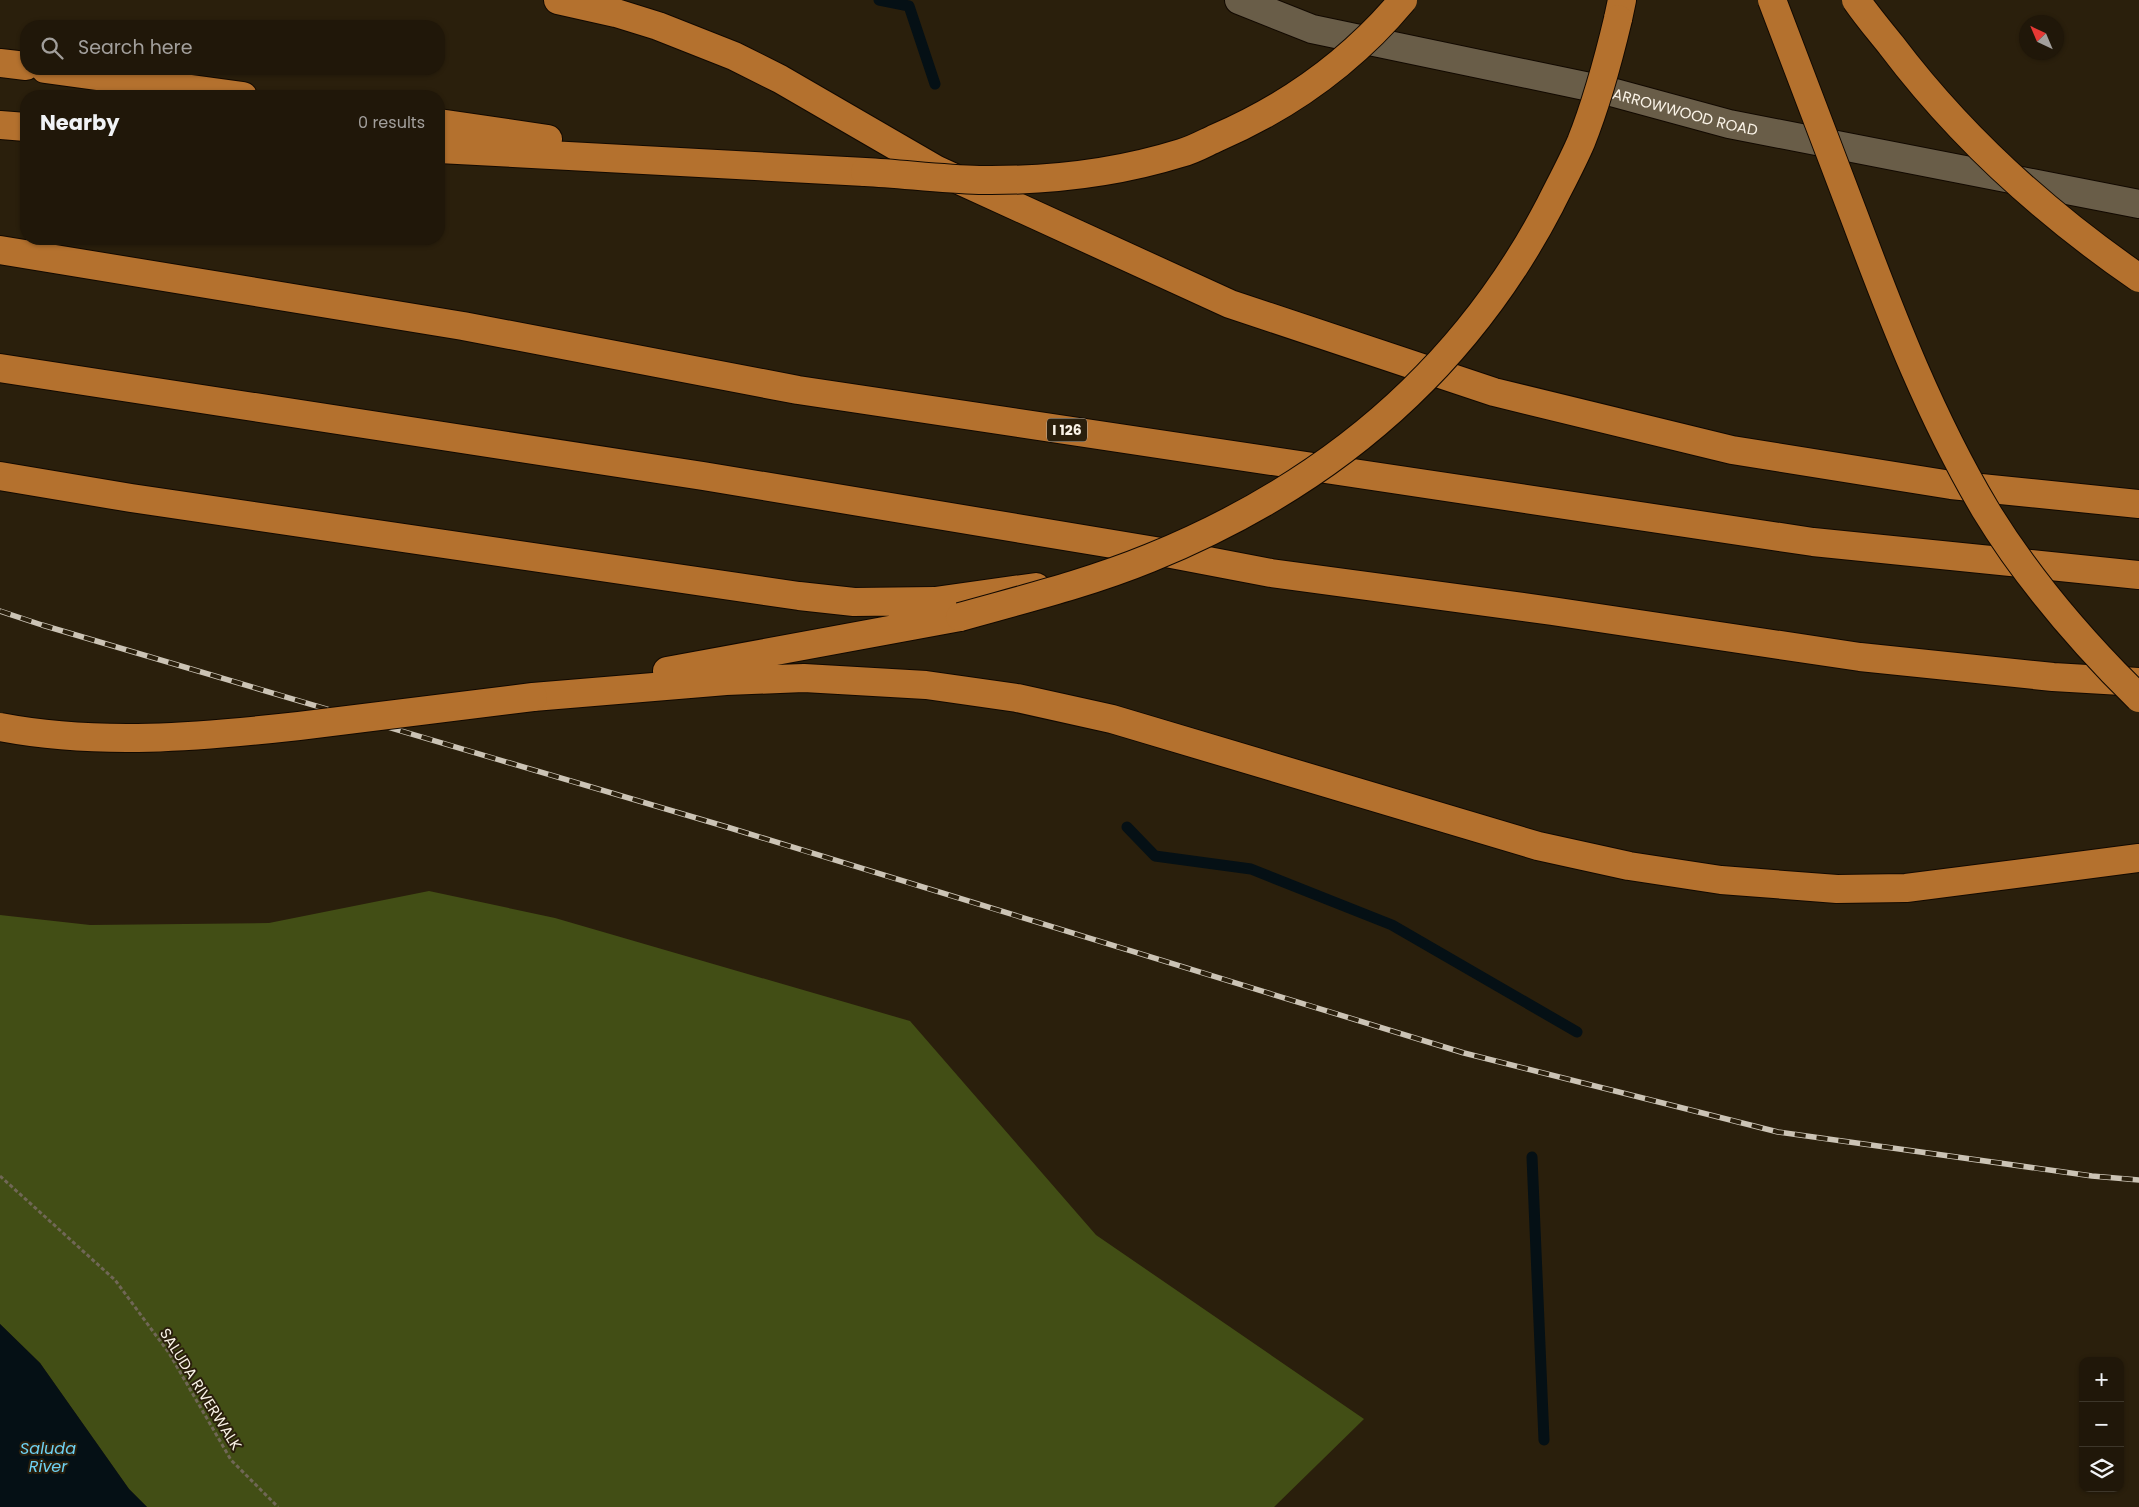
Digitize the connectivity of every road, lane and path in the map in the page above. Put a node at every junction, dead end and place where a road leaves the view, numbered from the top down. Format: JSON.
{"nodes":[{"id":1,"x":558,"y":0,"type":"edge"},
{"id":2,"x":1238,"y":0,"type":"edge"},
{"id":3,"x":1404,"y":0,"type":"edge"},
{"id":4,"x":1772,"y":0,"type":"edge"},
{"id":5,"x":1856,"y":0,"type":"edge"},
{"id":6,"x":1620,"y":10,"type":"edge"},
{"id":7,"x":0,"y":62,"type":"edge"},
{"id":8,"x":20,"y":65,"type":"edge"},
{"id":9,"x":89,"y":75,"type":"edge"},
{"id":10,"x":199,"y":90,"type":"edge"},
{"id":11,"x":445,"y":124,"type":"edge"},
{"id":12,"x":0,"y":125,"type":"edge"},
{"id":13,"x":20,"y":126,"type":"edge"},
{"id":14,"x":445,"y":149,"type":"edge"},
{"id":15,"x":740,"y":165,"type":"junction"},
{"id":16,"x":2139,"y":204,"type":"edge"},
{"id":17,"x":0,"y":250,"type":"edge"},
{"id":18,"x":2139,"y":278,"type":"edge"},
{"id":19,"x":0,"y":368,"type":"edge"},
{"id":20,"x":0,"y":476,"type":"edge"},
{"id":21,"x":2139,"y":504,"type":"edge"},
{"id":22,"x":2139,"y":575,"type":"edge"},
{"id":23,"x":1087,"y":580,"type":"junction"},
{"id":24,"x":724,"y":671,"type":"junction"},
{"id":25,"x":2139,"y":682,"type":"edge"},
{"id":26,"x":2139,"y":698,"type":"edge"},
{"id":27,"x":0,"y":727,"type":"edge"},
{"id":28,"x":2139,"y":858,"type":"edge"},
{"id":29,"x":0,"y":1176,"type":"edge"},
{"id":30,"x":278,"y":1507,"type":"edge"}],
"edges":[{"from":1,"to":21,"type":"highway"},
{"from":2,"to":16,"type":"street","name":"ARROWWOOD ROAD"},
{"from":3,"to":15,"type":"highway","bridge":true},
{"from":4,"to":26,"type":"highway","bridge":true},
{"from":5,"to":18,"type":"highway","bridge":true},
{"from":6,"to":23,"type":"highway","bridge":true},
{"from":7,"to":8,"type":"highway"},
{"from":9,"to":10,"type":"highway"},
{"from":11,"to":15,"type":"highway"},
{"from":12,"to":13,"type":"highway"},
{"from":14,"to":15,"type":"highway"},
{"from":17,"to":22,"type":"highway","number":"I 126"},
{"from":19,"to":25,"type":"highway"},
{"from":20,"to":23,"type":"highway"},
{"from":23,"to":24,"type":"highway","bridge":true},
{"from":24,"to":27,"type":"highway","bridge":true},
{"from":24,"to":28,"type":"highway"},
{"from":29,"to":30,"type":"path","name":"SALUDA RIVERWALK"}]}
